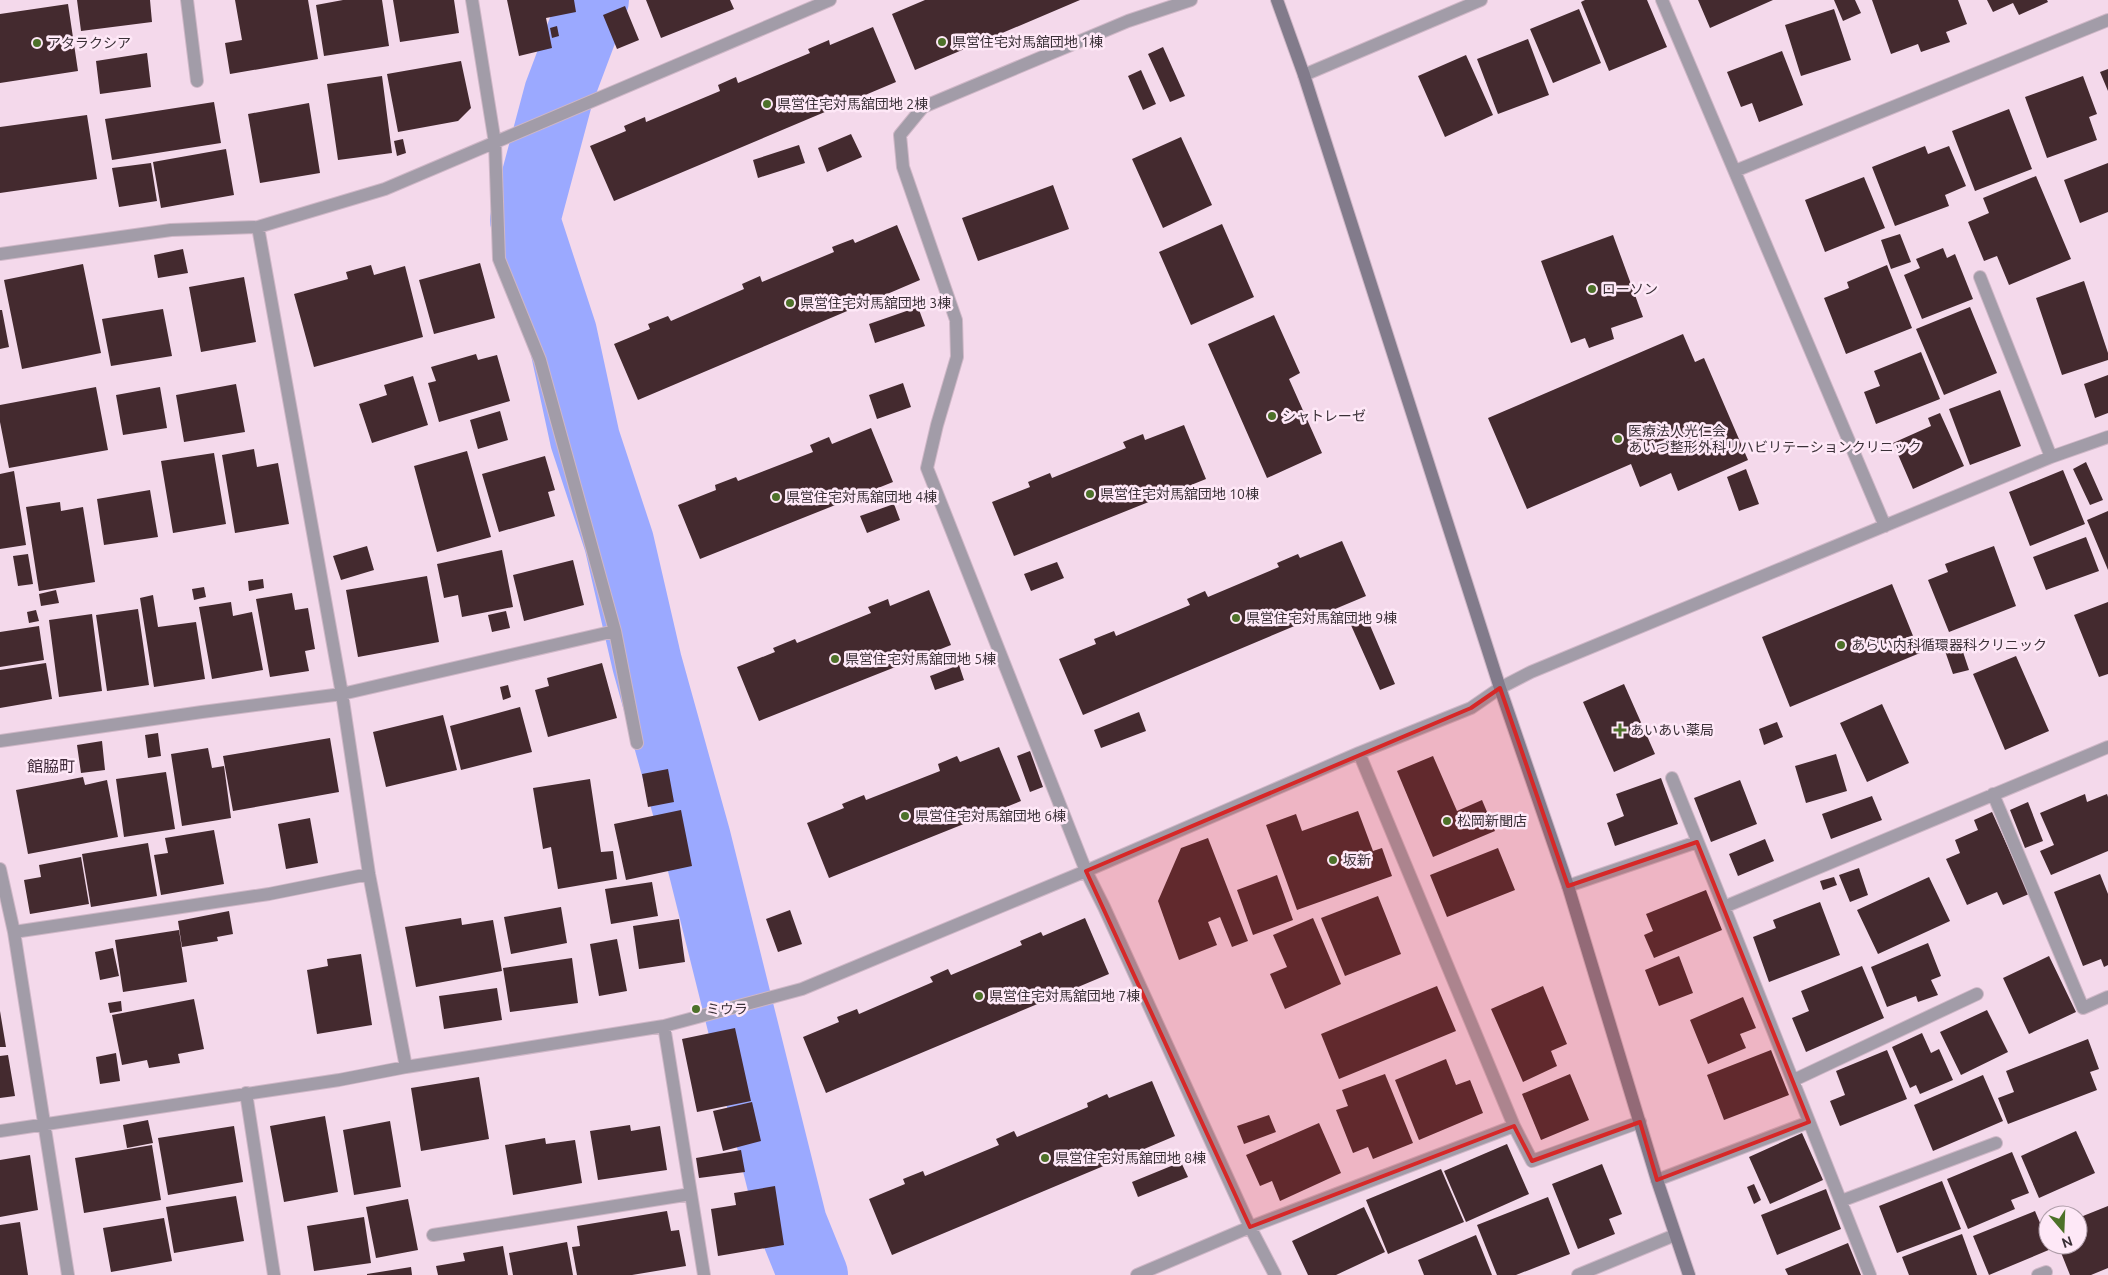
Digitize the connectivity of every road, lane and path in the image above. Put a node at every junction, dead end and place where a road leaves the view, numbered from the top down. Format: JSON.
{"nodes":[{"id":1,"x":186,"y":0,"type":"edge"},
{"id":2,"x":472,"y":0,"type":"edge"},
{"id":3,"x":830,"y":0,"type":"edge"},
{"id":4,"x":1191,"y":0,"type":"edge"},
{"id":5,"x":1277,"y":0,"type":"edge"},
{"id":6,"x":1481,"y":0,"type":"edge"},
{"id":7,"x":1662,"y":0,"type":"edge"},
{"id":8,"x":2108,"y":20,"type":"edge"},
{"id":9,"x":1304,"y":75,"type":"junction"},
{"id":10,"x":197,"y":81,"type":"dead end"},
{"id":11,"x":496,"y":143,"type":"junction"},
{"id":12,"x":1735,"y":171,"type":"junction"},
{"id":13,"x":258,"y":227,"type":"junction"},
{"id":14,"x":0,"y":254,"type":"edge"},
{"id":15,"x":1980,"y":277,"type":"dead end"},
{"id":16,"x":2108,"y":437,"type":"edge"},
{"id":17,"x":2051,"y":457,"type":"junction"},
{"id":18,"x":1885,"y":526,"type":"junction"},
{"id":19,"x":615,"y":631,"type":"junction"},
{"id":20,"x":1500,"y":688,"type":"junction"},
{"id":21,"x":342,"y":694,"type":"junction"},
{"id":22,"x":0,"y":741,"type":"edge"},
{"id":23,"x":637,"y":743,"type":"dead end"},
{"id":24,"x":2108,"y":747,"type":"edge"},
{"id":25,"x":1359,"y":753,"type":"junction"},
{"id":26,"x":1672,"y":778,"type":"dead end"},
{"id":27,"x":1993,"y":794,"type":"junction"},
{"id":28,"x":1697,"y":842,"type":"junction"},
{"id":29,"x":0,"y":869,"type":"edge"},
{"id":30,"x":1086,"y":871,"type":"junction"},
{"id":31,"x":369,"y":874,"type":"junction"},
{"id":32,"x":1568,"y":886,"type":"junction"},
{"id":33,"x":1724,"y":907,"type":"junction"},
{"id":34,"x":14,"y":932,"type":"junction"},
{"id":35,"x":1977,"y":994,"type":"dead end"},
{"id":36,"x":2108,"y":997,"type":"edge"},
{"id":37,"x":664,"y":1026,"type":"junction"},
{"id":38,"x":406,"y":1067,"type":"junction"},
{"id":39,"x":1794,"y":1080,"type":"junction"},
{"id":40,"x":246,"y":1093,"type":"junction"},
{"id":41,"x":1640,"y":1122,"type":"junction"},
{"id":42,"x":1809,"y":1122,"type":"junction"},
{"id":43,"x":44,"y":1124,"type":"junction"},
{"id":44,"x":1514,"y":1126,"type":"junction"},
{"id":45,"x":0,"y":1131,"type":"edge"},
{"id":46,"x":1996,"y":1143,"type":"dead end"},
{"id":47,"x":1657,"y":1180,"type":"junction"},
{"id":48,"x":691,"y":1194,"type":"junction"},
{"id":49,"x":1841,"y":1201,"type":"junction"},
{"id":50,"x":1250,"y":1227,"type":"junction"},
{"id":51,"x":433,"y":1235,"type":"dead end"},
{"id":52,"x":1676,"y":1235,"type":"junction"},
{"id":53,"x":68,"y":1275,"type":"edge"},
{"id":54,"x":274,"y":1275,"type":"edge"},
{"id":55,"x":704,"y":1275,"type":"edge"},
{"id":56,"x":1137,"y":1275,"type":"edge"},
{"id":57,"x":1274,"y":1275,"type":"edge"},
{"id":58,"x":1578,"y":1275,"type":"edge"},
{"id":59,"x":1689,"y":1275,"type":"edge"},
{"id":60,"x":1870,"y":1275,"type":"edge"}],
"edges":[{"from":1,"to":10,"type":"street"},
{"from":2,"to":11,"type":"street"},
{"from":3,"to":11,"type":"street"},
{"from":4,"to":30,"type":"street"},
{"from":5,"to":9,"type":"street"},
{"from":6,"to":9,"type":"street"},
{"from":7,"to":12,"type":"street"},
{"from":8,"to":12,"type":"street"},
{"from":9,"to":20,"type":"street"},
{"from":11,"to":13,"type":"street"},
{"from":11,"to":19,"type":"street"},
{"from":12,"to":18,"type":"street"},
{"from":13,"to":14,"type":"street"},
{"from":13,"to":21,"type":"street"},
{"from":15,"to":17,"type":"street"},
{"from":16,"to":17,"type":"street"},
{"from":17,"to":18,"type":"street"},
{"from":18,"to":20,"type":"street"},
{"from":19,"to":21,"type":"street"},
{"from":19,"to":23,"type":"street"},
{"from":20,"to":25,"type":"street"},
{"from":20,"to":32,"type":"street"},
{"from":21,"to":22,"type":"street"},
{"from":21,"to":31,"type":"street"},
{"from":24,"to":27,"type":"street"},
{"from":25,"to":30,"type":"street"},
{"from":25,"to":44,"type":"street"},
{"from":26,"to":28,"type":"street"},
{"from":27,"to":33,"type":"street"},
{"from":27,"to":36,"type":"street"},
{"from":28,"to":32,"type":"street"},
{"from":28,"to":33,"type":"street"},
{"from":29,"to":34,"type":"street"},
{"from":30,"to":37,"type":"street"},
{"from":30,"to":50,"type":"street"},
{"from":31,"to":34,"type":"street"},
{"from":31,"to":38,"type":"street"},
{"from":32,"to":41,"type":"street"},
{"from":33,"to":39,"type":"street"},
{"from":34,"to":43,"type":"street"},
{"from":35,"to":39,"type":"street"},
{"from":37,"to":38,"type":"street"},
{"from":37,"to":48,"type":"street"},
{"from":38,"to":40,"type":"street"},
{"from":39,"to":42,"type":"street"},
{"from":40,"to":43,"type":"street"},
{"from":40,"to":54,"type":"street"},
{"from":41,"to":44,"type":"street"},
{"from":41,"to":47,"type":"street"},
{"from":42,"to":47,"type":"street"},
{"from":42,"to":49,"type":"street"},
{"from":43,"to":45,"type":"street"},
{"from":43,"to":53,"type":"street"},
{"from":44,"to":50,"type":"street"},
{"from":46,"to":49,"type":"street"},
{"from":47,"to":52,"type":"street"},
{"from":48,"to":51,"type":"street"},
{"from":48,"to":55,"type":"street"},
{"from":49,"to":60,"type":"street"},
{"from":50,"to":56,"type":"street"},
{"from":50,"to":57,"type":"street"},
{"from":52,"to":58,"type":"street"},
{"from":52,"to":59,"type":"street"}]}
